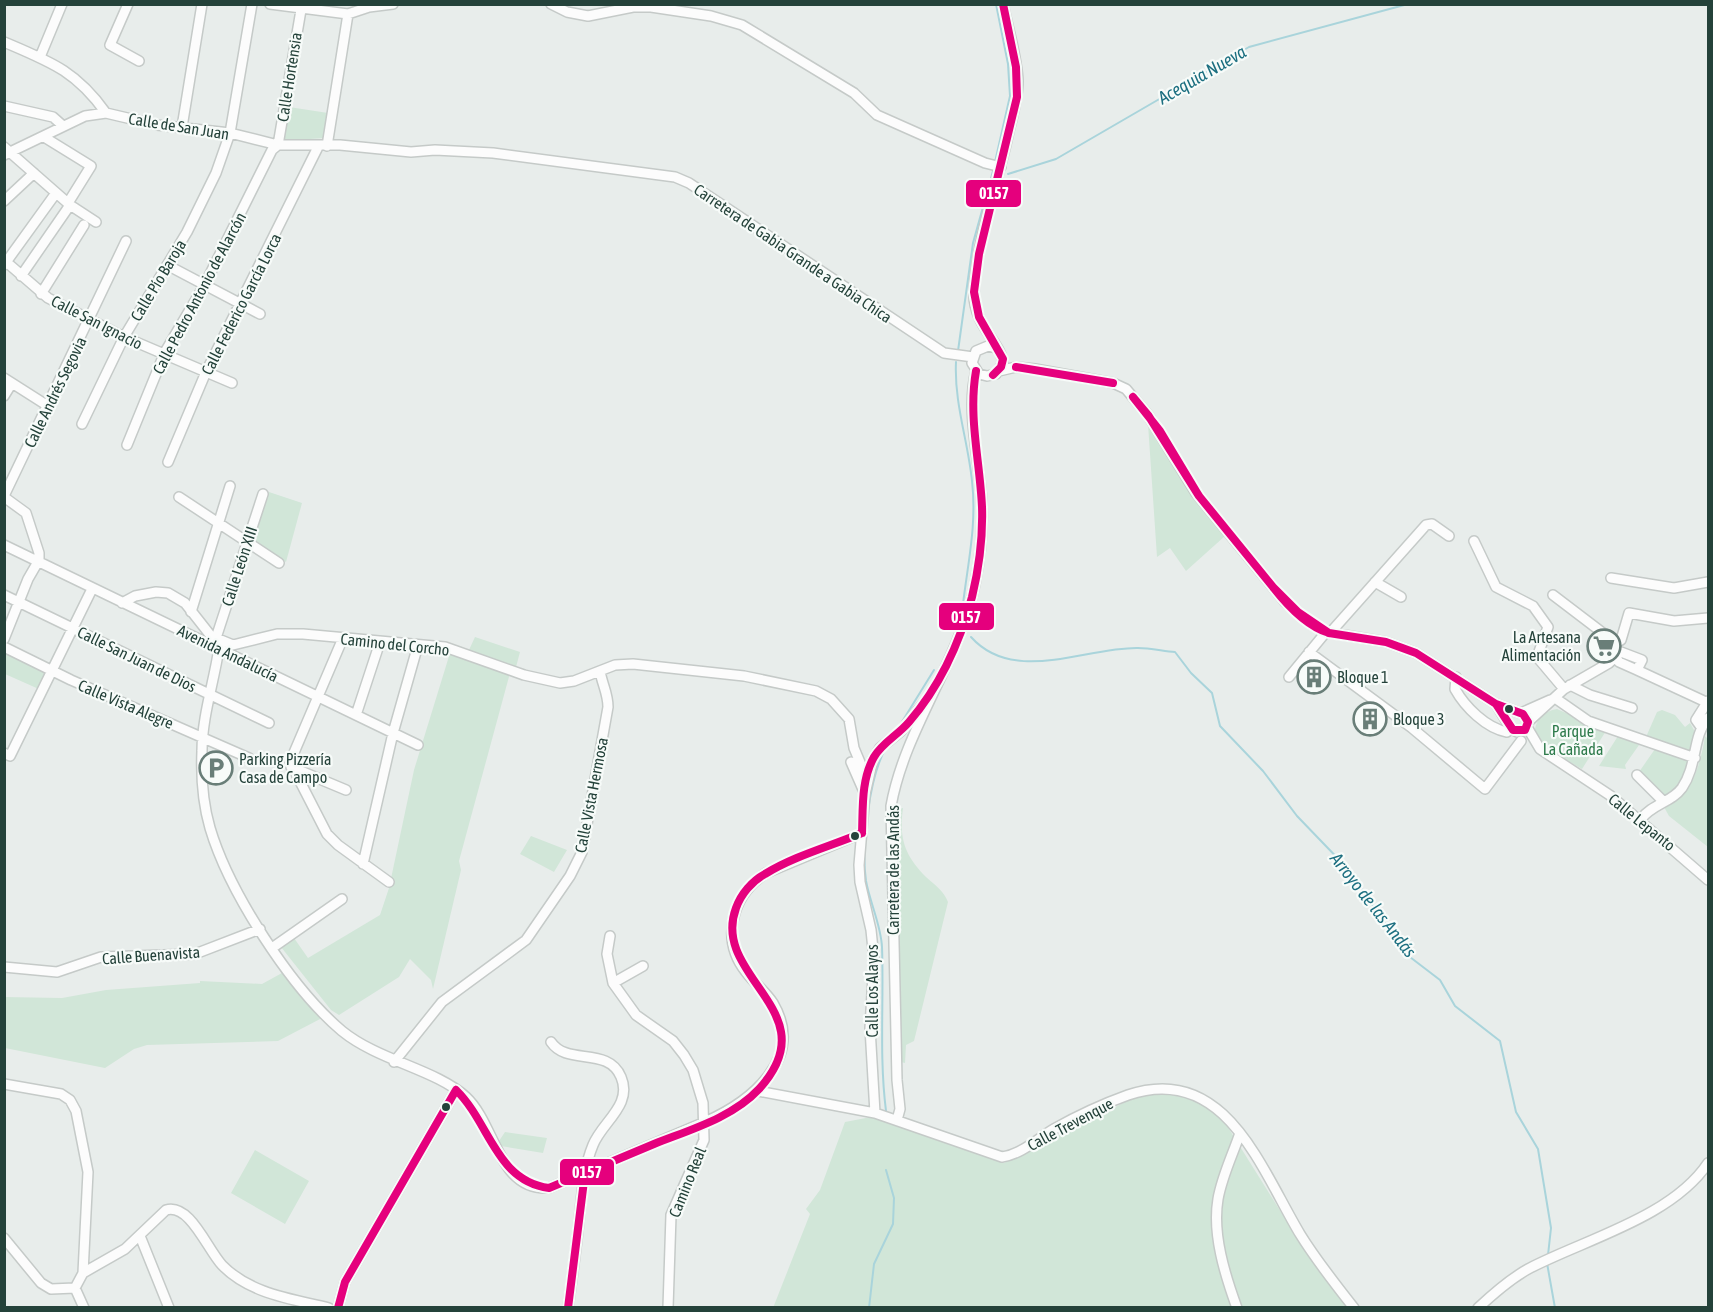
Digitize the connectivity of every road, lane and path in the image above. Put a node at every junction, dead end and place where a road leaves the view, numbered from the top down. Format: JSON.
{"nodes":[{"id":1,"x":62,"y":4,"type":"edge"},
{"id":2,"x":128,"y":4,"type":"edge"},
{"id":3,"x":202,"y":4,"type":"edge"},
{"id":4,"x":252,"y":4,"type":"edge"},
{"id":5,"x":270,"y":4,"type":"edge"},
{"id":6,"x":393,"y":4,"type":"edge"},
{"id":7,"x":551,"y":4,"type":"edge"},
{"id":8,"x":1003,"y":4,"type":"edge"},
{"id":9,"x":670,"y":8,"type":"edge"},
{"id":10,"x":301,"y":10,"type":"junction"},
{"id":11,"x":348,"y":14,"type":"junction"},
{"id":12,"x":4,"y":42,"type":"edge"},
{"id":13,"x":40,"y":57,"type":"junction"},
{"id":14,"x":139,"y":61,"type":"dead end"},
{"id":15,"x":4,"y":106,"type":"edge"},
{"id":16,"x":106,"y":113,"type":"junction"},
{"id":17,"x":62,"y":125,"type":"junction"},
{"id":18,"x":182,"y":127,"type":"junction"},
{"id":19,"x":230,"y":133,"type":"junction"},
{"id":20,"x":44,"y":137,"type":"junction"},
{"id":21,"x":278,"y":145,"type":"junction"},
{"id":22,"x":356,"y":146,"type":"joint"},
{"id":23,"x":322,"y":147,"type":"junction"},
{"id":24,"x":6,"y":151,"type":"edge"},
{"id":25,"x":1001,"y":167,"type":"junction"},
{"id":26,"x":34,"y":173,"type":"junction"},
{"id":27,"x":56,"y":193,"type":"junction"},
{"id":28,"x":4,"y":201,"type":"edge"},
{"id":29,"x":69,"y":204,"type":"junction"},
{"id":30,"x":96,"y":222,"type":"dead end"},
{"id":31,"x":84,"y":225,"type":"dead end"},
{"id":32,"x":126,"y":241,"type":"dead end"},
{"id":33,"x":5,"y":262,"type":"edge"},
{"id":34,"x":167,"y":265,"type":"junction"},
{"id":35,"x":21,"y":276,"type":"junction"},
{"id":36,"x":205,"y":284,"type":"junction"},
{"id":37,"x":41,"y":294,"type":"junction"},
{"id":38,"x":241,"y":304,"type":"junction"},
{"id":39,"x":260,"y":314,"type":"dead end"},
{"id":40,"x":90,"y":320,"type":"junction"},
{"id":41,"x":986,"y":333,"type":"junction"},
{"id":42,"x":124,"y":337,"type":"junction"},
{"id":43,"x":979,"y":348,"type":"junction"},
{"id":44,"x":996,"y":348,"type":"junction"},
{"id":45,"x":164,"y":355,"type":"junction"},
{"id":46,"x":973,"y":357,"type":"junction"},
{"id":47,"x":1003,"y":359,"type":"junction"},
{"id":48,"x":1016,"y":367,"type":"junction"},
{"id":49,"x":976,"y":371,"type":"junction"},
{"id":50,"x":999,"y":371,"type":"junction"},
{"id":51,"x":207,"y":372,"type":"junction"},
{"id":52,"x":987,"y":376,"type":"junction"},
{"id":53,"x":8,"y":380,"type":"edge"},
{"id":54,"x":232,"y":383,"type":"dead end"},
{"id":55,"x":975,"y":390,"type":"junction"},
{"id":56,"x":4,"y":396,"type":"edge"},
{"id":57,"x":48,"y":406,"type":"junction"},
{"id":58,"x":82,"y":424,"type":"dead end"},
{"id":59,"x":127,"y":445,"type":"dead end"},
{"id":60,"x":168,"y":462,"type":"dead end"},
{"id":61,"x":230,"y":486,"type":"dead end"},
{"id":62,"x":263,"y":494,"type":"dead end"},
{"id":63,"x":4,"y":496,"type":"edge"},
{"id":64,"x":179,"y":497,"type":"dead end"},
{"id":65,"x":218,"y":523,"type":"junction"},
{"id":66,"x":1449,"y":536,"type":"dead end"},
{"id":67,"x":1474,"y":541,"type":"dead end"},
{"id":68,"x":247,"y":542,"type":"junction"},
{"id":69,"x":4,"y":545,"type":"edge"},
{"id":70,"x":39,"y":560,"type":"junction"},
{"id":71,"x":279,"y":563,"type":"dead end"},
{"id":72,"x":1611,"y":578,"type":"dead end"},
{"id":73,"x":1375,"y":582,"type":"junction"},
{"id":74,"x":1708,"y":582,"type":"edge"},
{"id":75,"x":92,"y":589,"type":"junction"},
{"id":76,"x":4,"y":595,"type":"edge"},
{"id":77,"x":1553,"y":595,"type":"dead end"},
{"id":78,"x":1401,"y":597,"type":"dead end"},
{"id":79,"x":19,"y":602,"type":"junction"},
{"id":80,"x":122,"y":603,"type":"junction"},
{"id":81,"x":191,"y":612,"type":"junction"},
{"id":82,"x":1708,"y":618,"type":"edge"},
{"id":83,"x":72,"y":627,"type":"junction"},
{"id":84,"x":1328,"y":632,"type":"junction"},
{"id":85,"x":216,"y":638,"type":"junction"},
{"id":86,"x":343,"y":638,"type":"junction"},
{"id":87,"x":4,"y":639,"type":"edge"},
{"id":88,"x":380,"y":642,"type":"junction"},
{"id":89,"x":417,"y":645,"type":"junction"},
{"id":90,"x":4,"y":646,"type":"edge"},
{"id":91,"x":219,"y":648,"type":"junction"},
{"id":92,"x":1309,"y":652,"type":"junction"},
{"id":93,"x":1616,"y":654,"type":"junction"},
{"id":94,"x":51,"y":669,"type":"junction"},
{"id":95,"x":600,"y":671,"type":"junction"},
{"id":96,"x":1289,"y":677,"type":"dead end"},
{"id":97,"x":1456,"y":677,"type":"junction"},
{"id":98,"x":1567,"y":687,"type":"junction"},
{"id":99,"x":211,"y":694,"type":"junction"},
{"id":100,"x":930,"y":694,"type":"junction"},
{"id":101,"x":318,"y":697,"type":"junction"},
{"id":102,"x":1554,"y":699,"type":"junction"},
{"id":103,"x":1707,"y":701,"type":"edge"},
{"id":104,"x":1496,"y":704,"type":"junction"},
{"id":105,"x":1632,"y":708,"type":"dead end"},
{"id":106,"x":1519,"y":713,"type":"junction"},
{"id":107,"x":356,"y":715,"type":"junction"},
{"id":108,"x":1708,"y":718,"type":"edge"},
{"id":109,"x":922,"y":720,"type":"junction"},
{"id":110,"x":269,"y":723,"type":"dead end"},
{"id":111,"x":1528,"y":724,"type":"junction"},
{"id":112,"x":1701,"y":727,"type":"junction"},
{"id":113,"x":1511,"y":729,"type":"junction"},
{"id":114,"x":903,"y":731,"type":"junction"},
{"id":115,"x":393,"y":733,"type":"junction"},
{"id":116,"x":203,"y":737,"type":"junction"},
{"id":117,"x":915,"y":737,"type":"junction"},
{"id":118,"x":1521,"y":741,"type":"junction"},
{"id":119,"x":418,"y":745,"type":"dead end"},
{"id":120,"x":4,"y":753,"type":"edge"},
{"id":121,"x":249,"y":758,"type":"dead end"},
{"id":122,"x":1695,"y":758,"type":"junction"},
{"id":123,"x":854,"y":759,"type":"junction"},
{"id":124,"x":873,"y":759,"type":"junction"},
{"id":125,"x":291,"y":767,"type":"junction"},
{"id":126,"x":1572,"y":771,"type":"junction"},
{"id":127,"x":867,"y":772,"type":"junction"},
{"id":128,"x":1637,"y":774,"type":"dead end"},
{"id":129,"x":346,"y":790,"type":"dead end"},
{"id":130,"x":865,"y":794,"type":"junction"},
{"id":131,"x":1663,"y":801,"type":"junction"},
{"id":132,"x":1641,"y":819,"type":"junction"},
{"id":133,"x":862,"y":833,"type":"junction"},
{"id":134,"x":363,"y":864,"type":"junction"},
{"id":135,"x":1708,"y":880,"type":"edge"},
{"id":136,"x":389,"y":882,"type":"dead end"},
{"id":137,"x":342,"y":898,"type":"dead end"},
{"id":138,"x":260,"y":929,"type":"junction"},
{"id":139,"x":610,"y":936,"type":"dead end"},
{"id":140,"x":272,"y":948,"type":"junction"},
{"id":141,"x":643,"y":966,"type":"dead end"},
{"id":142,"x":4,"y":967,"type":"edge"},
{"id":143,"x":613,"y":983,"type":"junction"},
{"id":144,"x":551,"y":1042,"type":"dead end"},
{"id":145,"x":394,"y":1062,"type":"junction"},
{"id":146,"x":4,"y":1084,"type":"edge"},
{"id":147,"x":456,"y":1090,"type":"junction"},
{"id":148,"x":758,"y":1091,"type":"junction"},
{"id":149,"x":874,"y":1113,"type":"junction"},
{"id":150,"x":897,"y":1120,"type":"junction"},
{"id":151,"x":705,"y":1122,"type":"junction"},
{"id":152,"x":1240,"y":1133,"type":"junction"},
{"id":153,"x":1708,"y":1163,"type":"edge"},
{"id":154,"x":585,"y":1173,"type":"junction"},
{"id":155,"x":140,"y":1236,"type":"junction"},
{"id":156,"x":4,"y":1238,"type":"edge"},
{"id":157,"x":83,"y":1273,"type":"junction"},
{"id":158,"x":75,"y":1288,"type":"junction"},
{"id":159,"x":287,"y":1303,"type":"edge"},
{"id":160,"x":84,"y":1308,"type":"edge"},
{"id":161,"x":169,"y":1308,"type":"edge"},
{"id":162,"x":329,"y":1308,"type":"edge"},
{"id":163,"x":338,"y":1308,"type":"edge"},
{"id":164,"x":568,"y":1308,"type":"edge"},
{"id":165,"x":668,"y":1308,"type":"edge"},
{"id":166,"x":1237,"y":1308,"type":"edge"},
{"id":167,"x":1354,"y":1308,"type":"edge"},
{"id":168,"x":1478,"y":1308,"type":"edge"}],
"edges":[{"from":1,"to":13,"type":"street"},
{"from":2,"to":14,"type":"street"},
{"from":3,"to":18,"type":"street"},
{"from":4,"to":19,"type":"street","name":"Calle Pío Baroja"},
{"from":5,"to":10,"type":"street"},
{"from":6,"to":11,"type":"street"},
{"from":7,"to":9,"type":"street"},
{"from":8,"to":25,"type":"street"},
{"from":9,"to":25,"type":"street"},
{"from":10,"to":11,"type":"street"},
{"from":10,"to":21,"type":"street","name":"Calle Hortensia"},
{"from":11,"to":23,"type":"street","name":"Calle Federico García Lorca"},
{"from":12,"to":13,"type":"street"},
{"from":13,"to":16,"type":"street"},
{"from":15,"to":17,"type":"street"},
{"from":16,"to":17,"type":"street","name":"Calle de San Juan"},
{"from":16,"to":18,"type":"street","name":"Calle de San Juan"},
{"from":17,"to":20,"type":"street","name":"Calle de San Juan"},
{"from":18,"to":19,"type":"street","name":"Calle de San Juan"},
{"from":19,"to":21,"type":"street","name":"Calle de San Juan"},
{"from":19,"to":34,"type":"street","name":"Calle Pío Baroja"},
{"from":20,"to":24,"type":"street","name":"Calle de San Juan"},
{"from":20,"to":29,"type":"street"},
{"from":21,"to":23,"type":"street","name":"Calle de San Juan"},
{"from":21,"to":36,"type":"street","name":"Calle Pedro Antonio de Alarcón"},
{"from":22,"to":23,"type":"street","name":"Calle de San Juan"},
{"from":22,"to":46,"type":"street","name":"Carretera de Gabia Grande a Gabia Chica"},
{"from":23,"to":38,"type":"street","name":"Calle Federico García Lorca"},
{"from":24,"to":26,"type":"street"},
{"from":25,"to":41,"type":"street"},
{"from":26,"to":27,"type":"street"},
{"from":26,"to":28,"type":"street"},
{"from":27,"to":29,"type":"street"},
{"from":27,"to":33,"type":"street"},
{"from":29,"to":30,"type":"street"},
{"from":29,"to":35,"type":"street"},
{"from":31,"to":37,"type":"street"},
{"from":32,"to":40,"type":"street","name":"Calle Andrés Segovia"},
{"from":33,"to":35,"type":"street","name":"Calle San Ignacio"},
{"from":34,"to":36,"type":"street"},
{"from":34,"to":42,"type":"street","name":"Calle Pío Baroja"},
{"from":35,"to":37,"type":"street","name":"Calle San Ignacio"},
{"from":36,"to":38,"type":"street"},
{"from":36,"to":45,"type":"street","name":"Calle Pedro Antonio de Alarcón"},
{"from":37,"to":40,"type":"street","name":"Calle San Ignacio"},
{"from":38,"to":39,"type":"street"},
{"from":38,"to":51,"type":"street","name":"Calle Federico García Lorca"},
{"from":40,"to":42,"type":"street","name":"Calle San Ignacio"},
{"from":40,"to":57,"type":"street","name":"Calle Andrés Segovia"},
{"from":41,"to":43,"type":"street"},
{"from":41,"to":44,"type":"street"},
{"from":42,"to":45,"type":"street","name":"Calle San Ignacio"},
{"from":42,"to":58,"type":"street","name":"Calle Pío Baroja"},
{"from":43,"to":44,"type":"street"},
{"from":43,"to":46,"type":"street"},
{"from":44,"to":47,"type":"street"},
{"from":45,"to":51,"type":"street","name":"Calle San Ignacio"},
{"from":45,"to":59,"type":"street","name":"Calle Pedro Antonio de Alarcón"},
{"from":46,"to":49,"type":"street"},
{"from":47,"to":48,"type":"street"},
{"from":47,"to":50,"type":"street"},
{"from":48,"to":50,"type":"street"},
{"from":48,"to":84,"type":"street","name":"Calle Lepanto"},
{"from":49,"to":52,"type":"street"},
{"from":49,"to":55,"type":"street","name":"Carretera de las Andás"},
{"from":50,"to":52,"type":"street"},
{"from":51,"to":54,"type":"street","name":"Calle San Ignacio"},
{"from":51,"to":60,"type":"street","name":"Calle Federico García Lorca"},
{"from":52,"to":55,"type":"street"},
{"from":53,"to":56,"type":"street"},
{"from":53,"to":57,"type":"street"},
{"from":55,"to":100,"type":"street","name":"Carretera de las Andás"},
{"from":57,"to":63,"type":"street","name":"Calle Andrés Segovia"},
{"from":61,"to":65,"type":"street"},
{"from":62,"to":68,"type":"street","name":"Calle León XIII"},
{"from":63,"to":70,"type":"street"},
{"from":64,"to":65,"type":"street"},
{"from":65,"to":68,"type":"street"},
{"from":65,"to":81,"type":"street"},
{"from":66,"to":73,"type":"street"},
{"from":67,"to":98,"type":"street"},
{"from":68,"to":71,"type":"street"},
{"from":68,"to":85,"type":"street","name":"Calle León XIII"},
{"from":69,"to":70,"type":"street","name":"Avenida Andalucía"},
{"from":70,"to":75,"type":"street","name":"Avenida Andalucía"},
{"from":70,"to":79,"type":"street"},
{"from":72,"to":74,"type":"street"},
{"from":73,"to":78,"type":"street"},
{"from":73,"to":84,"type":"street"},
{"from":75,"to":80,"type":"street","name":"Avenida Andalucía"},
{"from":75,"to":83,"type":"street"},
{"from":76,"to":79,"type":"street","name":"Calle San Juan de Dios"},
{"from":77,"to":93,"type":"street"},
{"from":79,"to":83,"type":"street","name":"Calle San Juan de Dios"},
{"from":79,"to":87,"type":"street"},
{"from":80,"to":81,"type":"street"},
{"from":80,"to":91,"type":"street","name":"Avenida Andalucía"},
{"from":81,"to":85,"type":"street"},
{"from":82,"to":93,"type":"street"},
{"from":83,"to":94,"type":"street"},
{"from":83,"to":99,"type":"street","name":"Calle San Juan de Dios"},
{"from":84,"to":92,"type":"street"},
{"from":84,"to":97,"type":"street","name":"Calle Lepanto"},
{"from":85,"to":86,"type":"street","name":"Camino del Corcho"},
{"from":86,"to":88,"type":"street","name":"Camino del Corcho"},
{"from":86,"to":101,"type":"street"},
{"from":88,"to":89,"type":"street","name":"Camino del Corcho"},
{"from":88,"to":107,"type":"street"},
{"from":89,"to":95,"type":"street","name":"Camino del Corcho"},
{"from":89,"to":115,"type":"street"},
{"from":90,"to":94,"type":"street","name":"Calle Vista Alegre"},
{"from":91,"to":99,"type":"street"},
{"from":91,"to":101,"type":"street","name":"Avenida Andalucía"},
{"from":92,"to":96,"type":"street"},
{"from":92,"to":118,"type":"street"},
{"from":93,"to":98,"type":"street"},
{"from":93,"to":103,"type":"street"},
{"from":94,"to":116,"type":"street","name":"Calle Vista Alegre"},
{"from":94,"to":120,"type":"street"},
{"from":95,"to":123,"type":"street","name":"Camino del Corcho"},
{"from":95,"to":145,"type":"street","name":"Calle Vista Hermosa"},
{"from":97,"to":104,"type":"street","name":"Calle Lepanto"},
{"from":97,"to":113,"type":"street"},
{"from":98,"to":102,"type":"street"},
{"from":98,"to":105,"type":"street"},
{"from":99,"to":110,"type":"street","name":"Calle San Juan de Dios"},
{"from":99,"to":116,"type":"street"},
{"from":100,"to":109,"type":"street","name":"Carretera de las Andás"},
{"from":100,"to":114,"type":"street","name":"Camino del Corcho"},
{"from":101,"to":107,"type":"street","name":"Avenida Andalucía"},
{"from":101,"to":125,"type":"street"},
{"from":102,"to":106,"type":"street"},
{"from":102,"to":111,"type":"street"},
{"from":102,"to":122,"type":"street"},
{"from":103,"to":112,"type":"street"},
{"from":104,"to":106,"type":"street","name":"Calle Lepanto"},
{"from":104,"to":113,"type":"street","name":"Calle Lepanto"},
{"from":106,"to":111,"type":"street","name":"Calle Lepanto"},
{"from":106,"to":113,"type":"street"},
{"from":107,"to":115,"type":"street","name":"Avenida Andalucía"},
{"from":108,"to":112,"type":"street"},
{"from":109,"to":114,"type":"street","name":"Camino del Corcho"},
{"from":109,"to":117,"type":"street","name":"Carretera de las Andás"},
{"from":111,"to":113,"type":"street"},
{"from":111,"to":126,"type":"street","name":"Calle Lepanto"},
{"from":112,"to":122,"type":"street"},
{"from":113,"to":118,"type":"street","name":"Calle Lepanto"},
{"from":114,"to":117,"type":"street"},
{"from":114,"to":124,"type":"street","name":"Camino del Corcho"},
{"from":115,"to":119,"type":"street","name":"Avenida Andalucía"},
{"from":115,"to":134,"type":"street"},
{"from":116,"to":121,"type":"street","name":"Calle Vista Alegre"},
{"from":116,"to":138,"type":"street"},
{"from":117,"to":150,"type":"street","name":"Carretera de las Andás"},
{"from":118,"to":126,"type":"street","name":"Calle Lepanto"},
{"from":122,"to":131,"type":"street"},
{"from":123,"to":124,"type":"street"},
{"from":123,"to":127,"type":"street","name":"Camino del Corcho"},
{"from":123,"to":130,"type":"street","name":"Camino del Corcho"},
{"from":124,"to":127,"type":"street","name":"Camino del Corcho"},
{"from":125,"to":129,"type":"street"},
{"from":125,"to":134,"type":"street"},
{"from":126,"to":132,"type":"street","name":"Calle Lepanto"},
{"from":127,"to":130,"type":"street","name":"Camino del Corcho"},
{"from":128,"to":131,"type":"street"},
{"from":130,"to":133,"type":"street","name":"Camino del Corcho"},
{"from":131,"to":132,"type":"street"},
{"from":132,"to":135,"type":"street","name":"Calle Lepanto"},
{"from":133,"to":148,"type":"street"},
{"from":133,"to":149,"type":"street","name":"Calle Los Alayos"},
{"from":134,"to":136,"type":"street"},
{"from":137,"to":140,"type":"street"},
{"from":138,"to":140,"type":"street"},
{"from":138,"to":142,"type":"street","name":"Calle Buenavista"},
{"from":139,"to":143,"type":"street","name":"Camino Real"},
{"from":140,"to":145,"type":"street"},
{"from":141,"to":143,"type":"street"},
{"from":143,"to":151,"type":"street","name":"Camino Real"},
{"from":144,"to":154,"type":"street"},
{"from":145,"to":147,"type":"street"},
{"from":146,"to":157,"type":"street"},
{"from":147,"to":154,"type":"street"},
{"from":147,"to":163,"type":"street"},
{"from":148,"to":149,"type":"street","name":"Calle Trevenque"},
{"from":148,"to":151,"type":"street"},
{"from":149,"to":150,"type":"street","name":"Calle Trevenque"},
{"from":150,"to":152,"type":"street","name":"Calle Trevenque"},
{"from":151,"to":154,"type":"street"},
{"from":151,"to":165,"type":"street","name":"Camino Real"},
{"from":152,"to":166,"type":"street"},
{"from":152,"to":167,"type":"street","name":"Calle Trevenque"},
{"from":153,"to":168,"type":"street"},
{"from":154,"to":164,"type":"street"},
{"from":155,"to":157,"type":"street"},
{"from":155,"to":159,"type":"street"},
{"from":155,"to":161,"type":"street"},
{"from":156,"to":158,"type":"street"},
{"from":157,"to":158,"type":"street"},
{"from":158,"to":160,"type":"street"},
{"from":159,"to":162,"type":"street"}]}
